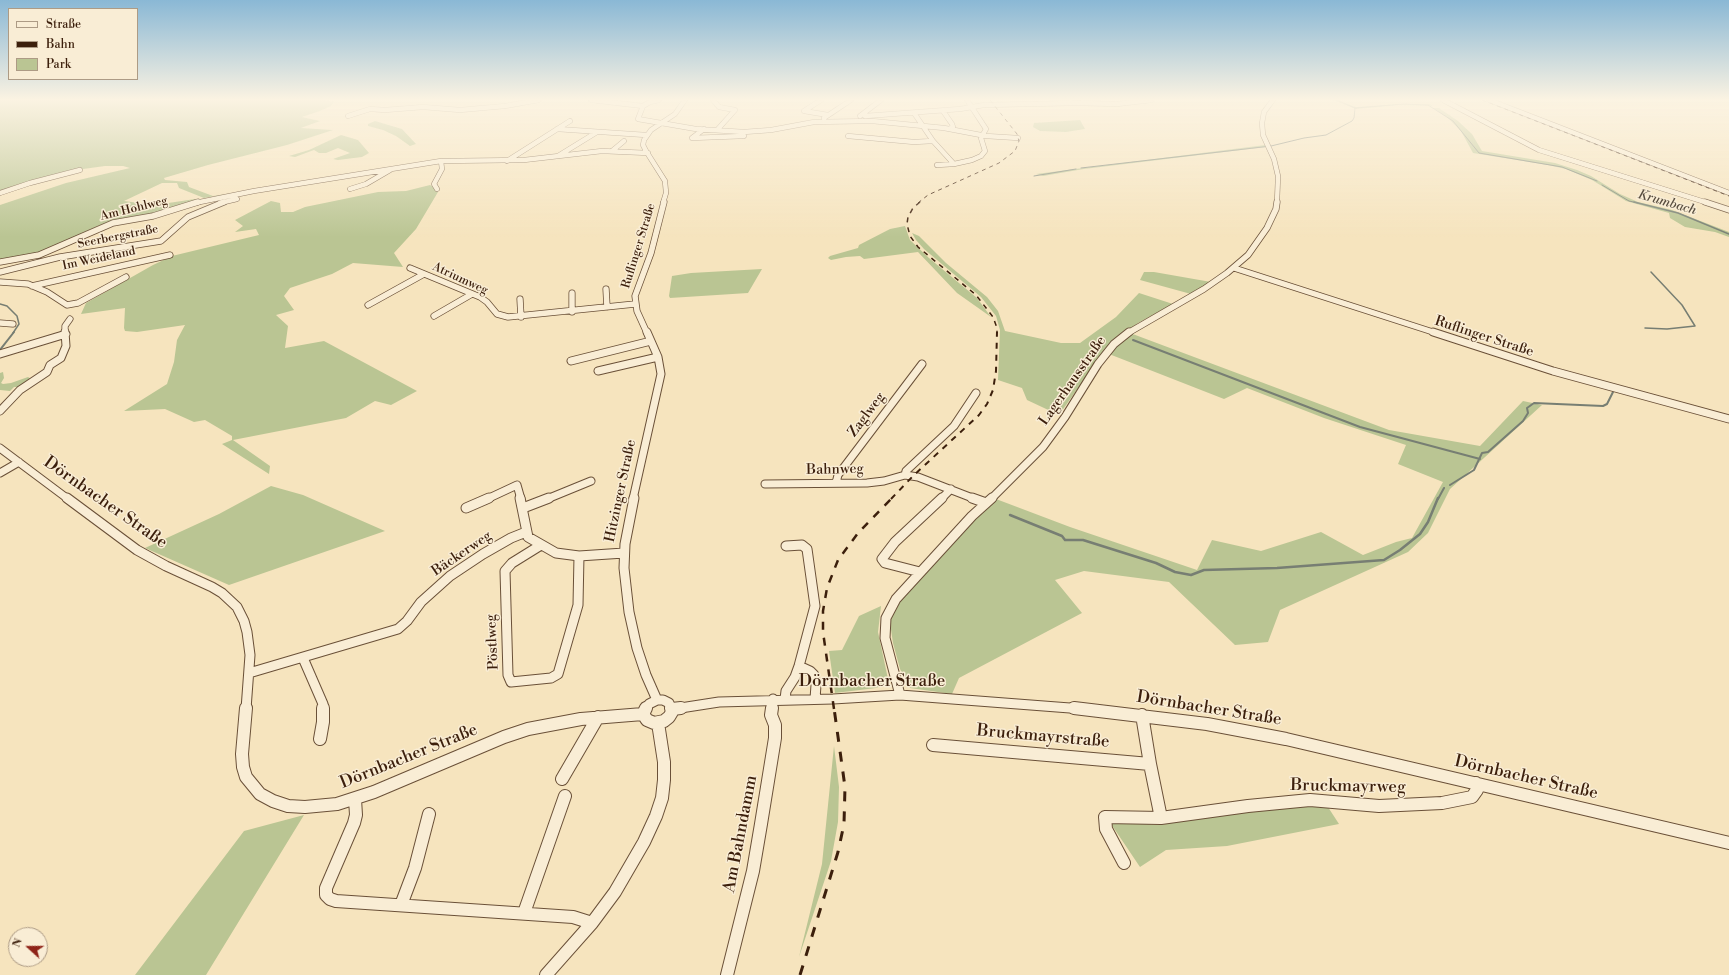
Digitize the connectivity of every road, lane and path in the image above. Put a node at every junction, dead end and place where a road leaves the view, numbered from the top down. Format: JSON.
{"nodes":[{"id":1,"x":531,"y":146,"type":"edge"},
{"id":2,"x":576,"y":146,"type":"edge"},
{"id":3,"x":619,"y":146,"type":"edge"},
{"id":4,"x":643,"y":146,"type":"edge"},
{"id":5,"x":937,"y":146,"type":"edge"},
{"id":6,"x":983,"y":146,"type":"edge"},
{"id":7,"x":1268,"y":146,"type":"edge"},
{"id":8,"x":1528,"y":146,"type":"edge"},
{"id":9,"x":1606,"y":146,"type":"edge"},
{"id":10,"x":612,"y":151,"type":"junction"},
{"id":11,"x":648,"y":153,"type":"junction"},
{"id":12,"x":558,"y":157,"type":"junction"},
{"id":13,"x":441,"y":161,"type":"junction"},
{"id":14,"x":507,"y":161,"type":"junction"},
{"id":15,"x":954,"y":164,"type":"junction"},
{"id":16,"x":937,"y":165,"type":"dead end"},
{"id":17,"x":396,"y":167,"type":"junction"},
{"id":18,"x":80,"y":170,"type":"dead end"},
{"id":19,"x":276,"y":188,"type":"junction"},
{"id":20,"x":350,"y":189,"type":"dead end"},
{"id":21,"x":437,"y":189,"type":"dead end"},
{"id":22,"x":1729,"y":193,"type":"edge"},
{"id":23,"x":0,"y":194,"type":"edge"},
{"id":24,"x":1729,"y":210,"type":"edge"},
{"id":25,"x":170,"y":255,"type":"dead end"},
{"id":26,"x":0,"y":262,"type":"edge"},
{"id":27,"x":410,"y":268,"type":"dead end"},
{"id":28,"x":1234,"y":268,"type":"junction"},
{"id":29,"x":0,"y":272,"type":"edge"},
{"id":30,"x":424,"y":274,"type":"junction"},
{"id":31,"x":126,"y":277,"type":"dead end"},
{"id":32,"x":0,"y":282,"type":"edge"},
{"id":33,"x":32,"y":286,"type":"junction"},
{"id":34,"x":606,"y":290,"type":"dead end"},
{"id":35,"x":572,"y":293,"type":"dead end"},
{"id":36,"x":472,"y":294,"type":"junction"},
{"id":37,"x":520,"y":299,"type":"dead end"},
{"id":38,"x":635,"y":304,"type":"junction"},
{"id":39,"x":368,"y":305,"type":"dead end"},
{"id":40,"x":607,"y":307,"type":"junction"},
{"id":41,"x":572,"y":312,"type":"junction"},
{"id":42,"x":434,"y":316,"type":"dead end"},
{"id":43,"x":521,"y":317,"type":"junction"},
{"id":44,"x":70,"y":319,"type":"dead end"},
{"id":45,"x":0,"y":323,"type":"edge"},
{"id":46,"x":13,"y":324,"type":"dead end"},
{"id":47,"x":66,"y":334,"type":"junction"},
{"id":48,"x":651,"y":340,"type":"junction"},
{"id":49,"x":2,"y":353,"type":"edge"},
{"id":50,"x":658,"y":356,"type":"junction"},
{"id":51,"x":572,"y":361,"type":"dead end"},
{"id":52,"x":922,"y":364,"type":"dead end"},
{"id":53,"x":598,"y":371,"type":"dead end"},
{"id":54,"x":976,"y":393,"type":"dead end"},
{"id":55,"x":0,"y":411,"type":"edge"},
{"id":56,"x":1729,"y":419,"type":"edge"},
{"id":57,"x":0,"y":448,"type":"edge"},
{"id":58,"x":19,"y":462,"type":"junction"},
{"id":59,"x":0,"y":473,"type":"edge"},
{"id":60,"x":904,"y":475,"type":"junction"},
{"id":61,"x":591,"y":481,"type":"dead end"},
{"id":62,"x":836,"y":483,"type":"junction"},
{"id":63,"x":765,"y":484,"type":"dead end"},
{"id":64,"x":950,"y":489,"type":"junction"},
{"id":65,"x":986,"y":503,"type":"junction"},
{"id":66,"x":466,"y":508,"type":"dead end"},
{"id":67,"x":523,"y":508,"type":"junction"},
{"id":68,"x":526,"y":532,"type":"junction"},
{"id":69,"x":541,"y":545,"type":"junction"},
{"id":70,"x":786,"y":546,"type":"dead end"},
{"id":71,"x":624,"y":552,"type":"junction"},
{"id":72,"x":579,"y":556,"type":"junction"},
{"id":73,"x":920,"y":572,"type":"junction"},
{"id":74,"x":303,"y":658,"type":"junction"},
{"id":75,"x":800,"y":666,"type":"junction"},
{"id":76,"x":249,"y":673,"type":"junction"},
{"id":77,"x":900,"y":695,"type":"junction"},
{"id":78,"x":779,"y":699,"type":"junction"},
{"id":79,"x":657,"y":700,"type":"junction"},
{"id":80,"x":815,"y":700,"type":"junction"},
{"id":81,"x":672,"y":709,"type":"junction"},
{"id":82,"x":644,"y":714,"type":"junction"},
{"id":83,"x":1142,"y":715,"type":"junction"},
{"id":84,"x":598,"y":717,"type":"junction"},
{"id":85,"x":658,"y":723,"type":"junction"},
{"id":86,"x":320,"y":739,"type":"dead end"},
{"id":87,"x":933,"y":744,"type":"dead end"},
{"id":88,"x":1150,"y":764,"type":"junction"},
{"id":89,"x":562,"y":779,"type":"dead end"},
{"id":90,"x":1476,"y":783,"type":"junction"},
{"id":91,"x":565,"y":796,"type":"dead end"},
{"id":92,"x":355,"y":799,"type":"junction"},
{"id":93,"x":429,"y":814,"type":"dead end"},
{"id":94,"x":1161,"y":818,"type":"junction"},
{"id":95,"x":1729,"y":843,"type":"edge"},
{"id":96,"x":1124,"y":863,"type":"dead end"},
{"id":97,"x":401,"y":905,"type":"junction"},
{"id":98,"x":524,"y":913,"type":"junction"},
{"id":99,"x":592,"y":923,"type":"junction"},
{"id":100,"x":546,"y":975,"type":"edge"},
{"id":101,"x":727,"y":975,"type":"edge"}],
"edges":[{"from":1,"to":14,"type":"street"},
{"from":2,"to":12,"type":"street"},
{"from":3,"to":10,"type":"street"},
{"from":4,"to":11,"type":"street","name":"Ruflinger Straße"},
{"from":5,"to":15,"type":"street"},
{"from":6,"to":15,"type":"street"},
{"from":7,"to":28,"type":"street","name":"Lagerhausstraße"},
{"from":8,"to":24,"type":"street"},
{"from":9,"to":22,"type":"street"},
{"from":10,"to":11,"type":"street"},
{"from":10,"to":12,"type":"street"},
{"from":11,"to":38,"type":"street","name":"Ruflinger Straße"},
{"from":12,"to":14,"type":"street"},
{"from":13,"to":14,"type":"street"},
{"from":13,"to":17,"type":"street"},
{"from":13,"to":21,"type":"street"},
{"from":15,"to":16,"type":"street"},
{"from":17,"to":19,"type":"street"},
{"from":17,"to":20,"type":"street"},
{"from":18,"to":23,"type":"street"},
{"from":19,"to":26,"type":"street","name":"Am Hohlweg"},
{"from":19,"to":29,"type":"street","name":"Seerbergstraße"},
{"from":25,"to":33,"type":"street","name":"Im Weideland"},
{"from":27,"to":30,"type":"street","name":"Atriumweg"},
{"from":28,"to":56,"type":"street","name":"Ruflinger Straße"},
{"from":28,"to":65,"type":"street","name":"Lagerhausstraße"},
{"from":30,"to":36,"type":"street","name":"Atriumweg"},
{"from":30,"to":39,"type":"street"},
{"from":31,"to":33,"type":"street","name":"Im Weideland"},
{"from":32,"to":33,"type":"street","name":"Im Weideland"},
{"from":34,"to":40,"type":"street"},
{"from":35,"to":41,"type":"street"},
{"from":36,"to":42,"type":"street"},
{"from":36,"to":43,"type":"street","name":"Atriumweg"},
{"from":37,"to":43,"type":"street"},
{"from":38,"to":40,"type":"street","name":"Atriumweg"},
{"from":38,"to":48,"type":"street","name":"Hitzinger Straße"},
{"from":40,"to":41,"type":"street","name":"Atriumweg"},
{"from":41,"to":43,"type":"street","name":"Atriumweg"},
{"from":44,"to":47,"type":"street"},
{"from":45,"to":46,"type":"street"},
{"from":47,"to":49,"type":"street"},
{"from":47,"to":55,"type":"street"},
{"from":48,"to":50,"type":"street","name":"Hitzinger Straße"},
{"from":48,"to":51,"type":"street"},
{"from":50,"to":53,"type":"street"},
{"from":50,"to":71,"type":"street","name":"Hitzinger Straße"},
{"from":52,"to":62,"type":"street","name":"Zaglweg"},
{"from":54,"to":60,"type":"street"},
{"from":57,"to":58,"type":"street","name":"Dörnbacher Straße"},
{"from":58,"to":59,"type":"street"},
{"from":58,"to":76,"type":"street","name":"Dörnbacher Straße"},
{"from":60,"to":62,"type":"street","name":"Bahnweg"},
{"from":60,"to":64,"type":"street","name":"Bahnweg"},
{"from":61,"to":67,"type":"street"},
{"from":62,"to":63,"type":"street","name":"Bahnweg"},
{"from":64,"to":65,"type":"street","name":"Bahnweg"},
{"from":64,"to":73,"type":"street"},
{"from":65,"to":73,"type":"street","name":"Lagerhausstraße"},
{"from":66,"to":67,"type":"street"},
{"from":67,"to":68,"type":"street"},
{"from":68,"to":69,"type":"street"},
{"from":68,"to":74,"type":"street","name":"Bäckerweg"},
{"from":69,"to":72,"type":"street"},
{"from":69,"to":72,"type":"street","name":"Pöstlweg"},
{"from":70,"to":75,"type":"street","name":"Am Bahndamm"},
{"from":71,"to":72,"type":"street"},
{"from":71,"to":79,"type":"street","name":"Hitzinger Straße"},
{"from":73,"to":77,"type":"street","name":"Lagerhausstraße"},
{"from":74,"to":76,"type":"street","name":"Bäckerweg"},
{"from":74,"to":86,"type":"street"},
{"from":75,"to":78,"type":"street","name":"Am Bahndamm"},
{"from":75,"to":80,"type":"street"},
{"from":76,"to":92,"type":"street","name":"Dörnbacher Straße"},
{"from":77,"to":80,"type":"street","name":"Dörnbacher Straße"},
{"from":77,"to":83,"type":"street","name":"Dörnbacher Straße"},
{"from":78,"to":80,"type":"street","name":"Dörnbacher Straße"},
{"from":78,"to":81,"type":"street","name":"Dörnbacher Straße"},
{"from":78,"to":101,"type":"street","name":"Am Bahndamm"},
{"from":79,"to":81,"type":"street"},
{"from":79,"to":82,"type":"street"},
{"from":81,"to":85,"type":"street"},
{"from":82,"to":84,"type":"street","name":"Dörnbacher Straße"},
{"from":82,"to":85,"type":"street"},
{"from":83,"to":88,"type":"street"},
{"from":83,"to":90,"type":"street","name":"Dörnbacher Straße"},
{"from":84,"to":89,"type":"street"},
{"from":84,"to":92,"type":"street","name":"Dörnbacher Straße"},
{"from":85,"to":99,"type":"street"},
{"from":87,"to":88,"type":"street","name":"Bruckmayrstraße"},
{"from":88,"to":94,"type":"street"},
{"from":90,"to":94,"type":"street","name":"Bruckmayrweg"},
{"from":90,"to":95,"type":"street","name":"Dörnbacher Straße"},
{"from":91,"to":98,"type":"street"},
{"from":92,"to":97,"type":"street"},
{"from":93,"to":97,"type":"street"},
{"from":94,"to":96,"type":"street"},
{"from":97,"to":98,"type":"street"},
{"from":98,"to":99,"type":"street"},
{"from":99,"to":100,"type":"street"}]}
